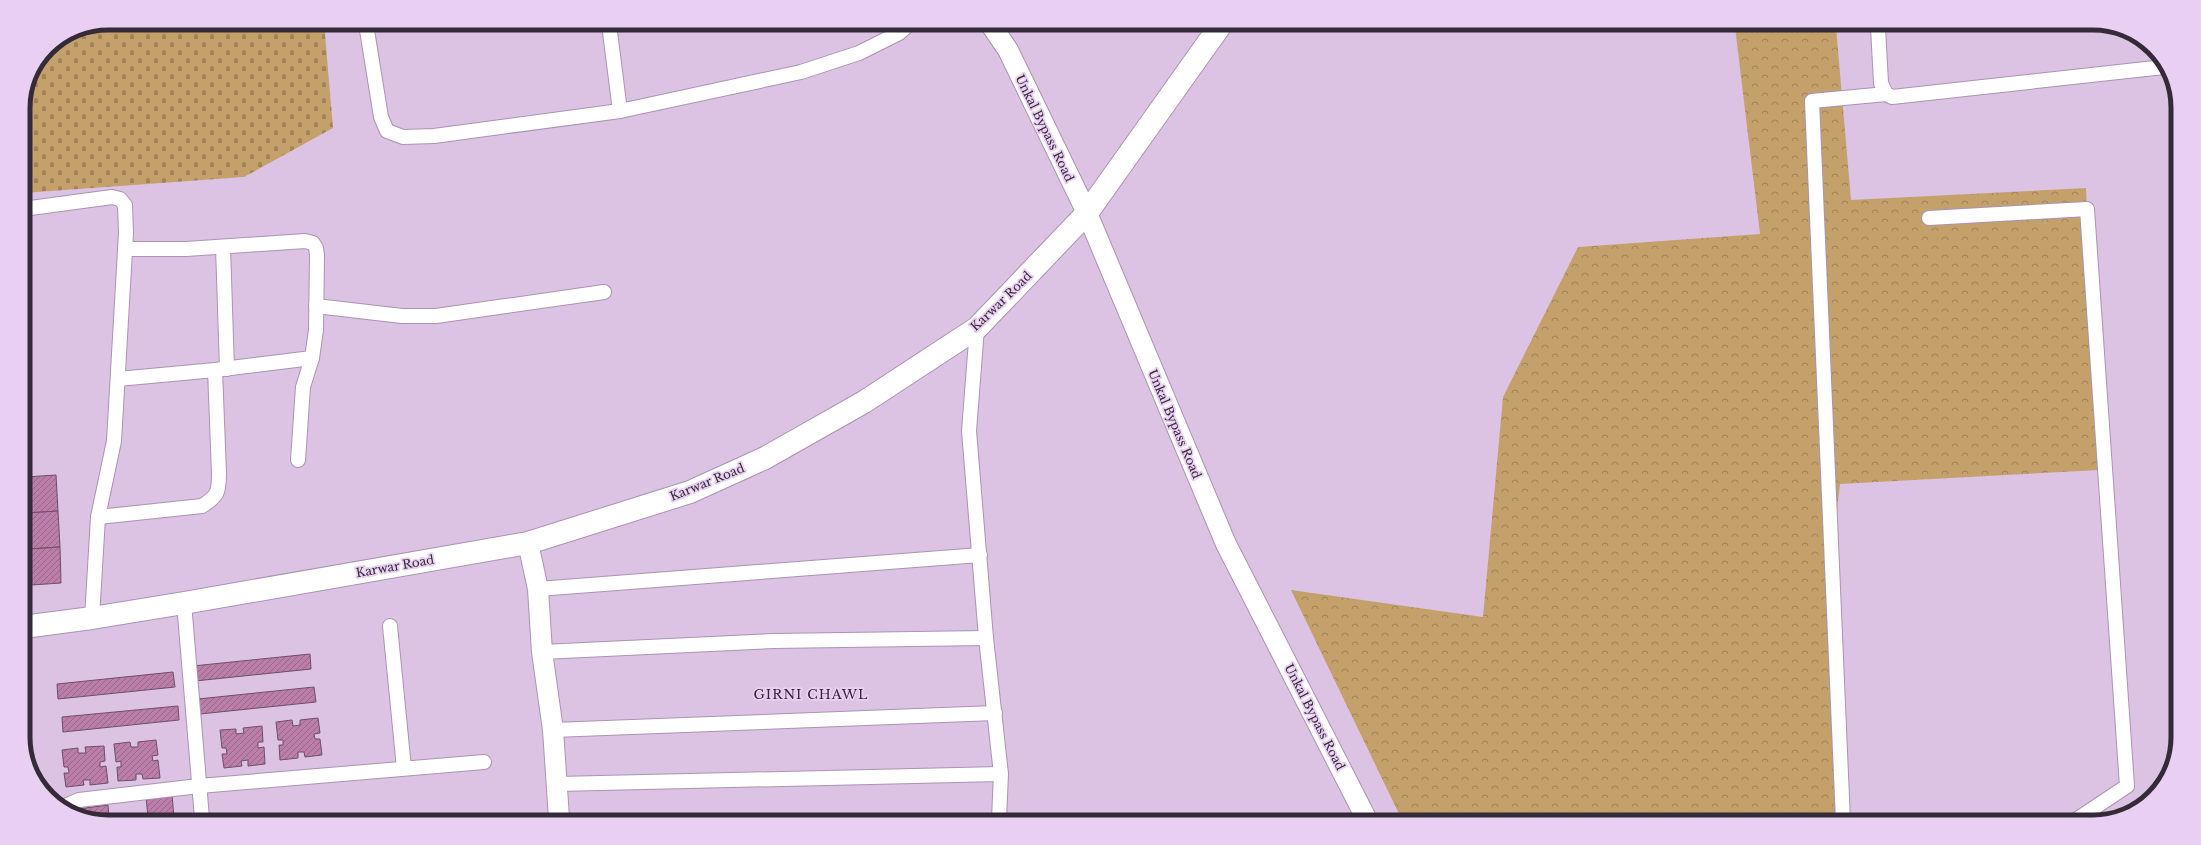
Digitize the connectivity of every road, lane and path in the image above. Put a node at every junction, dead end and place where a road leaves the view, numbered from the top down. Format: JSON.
{"nodes":[{"id":1,"x":367,"y":30,"type":"edge"},
{"id":2,"x":610,"y":30,"type":"edge"},
{"id":3,"x":902,"y":30,"type":"edge"},
{"id":4,"x":994,"y":30,"type":"edge"},
{"id":5,"x":1217,"y":30,"type":"edge"},
{"id":6,"x":1878,"y":30,"type":"edge"},
{"id":7,"x":2159,"y":68,"type":"edge"},
{"id":8,"x":1886,"y":94,"type":"junction"},
{"id":9,"x":620,"y":111,"type":"junction"},
{"id":10,"x":30,"y":208,"type":"edge"},
{"id":11,"x":1086,"y":213,"type":"junction"},
{"id":12,"x":1929,"y":218,"type":"dead end"},
{"id":13,"x":223,"y":247,"type":"junction"},
{"id":14,"x":125,"y":249,"type":"junction"},
{"id":15,"x":604,"y":292,"type":"dead end"},
{"id":16,"x":316,"y":306,"type":"junction"},
{"id":17,"x":977,"y":328,"type":"junction"},
{"id":18,"x":312,"y":358,"type":"junction"},
{"id":19,"x":221,"y":370,"type":"junction"},
{"id":20,"x":118,"y":378,"type":"junction"},
{"id":21,"x":298,"y":460,"type":"dead end"},
{"id":22,"x":98,"y":517,"type":"junction"},
{"id":23,"x":528,"y":543,"type":"junction"},
{"id":24,"x":980,"y":555,"type":"junction"},
{"id":25,"x":538,"y":589,"type":"junction"},
{"id":26,"x":184,"y":604,"type":"junction"},
{"id":27,"x":92,"y":618,"type":"junction"},
{"id":28,"x":30,"y":626,"type":"edge"},
{"id":29,"x":390,"y":626,"type":"dead end"},
{"id":30,"x":986,"y":638,"type":"junction"},
{"id":31,"x":542,"y":652,"type":"junction"},
{"id":32,"x":994,"y":713,"type":"junction"},
{"id":33,"x":553,"y":730,"type":"junction"},
{"id":34,"x":484,"y":762,"type":"dead end"},
{"id":35,"x":404,"y":768,"type":"junction"},
{"id":36,"x":1000,"y":774,"type":"junction"},
{"id":37,"x":557,"y":784,"type":"junction"},
{"id":38,"x":199,"y":786,"type":"junction"},
{"id":39,"x":69,"y":804,"type":"edge"},
{"id":40,"x":202,"y":815,"type":"edge"},
{"id":41,"x":559,"y":815,"type":"edge"},
{"id":42,"x":1000,"y":815,"type":"edge"},
{"id":43,"x":1365,"y":815,"type":"edge"},
{"id":44,"x":1844,"y":815,"type":"edge"},
{"id":45,"x":2084,"y":815,"type":"edge"}],
"edges":[{"from":1,"to":9,"type":"street"},
{"from":2,"to":9,"type":"street"},
{"from":3,"to":9,"type":"street"},
{"from":4,"to":11,"type":"main road","name":"Unkal Bypass Road"},
{"from":5,"to":11,"type":"highway","name":"Karwar Road"},
{"from":6,"to":8,"type":"street"},
{"from":7,"to":8,"type":"street"},
{"from":8,"to":44,"type":"street"},
{"from":10,"to":14,"type":"street"},
{"from":11,"to":17,"type":"highway","name":"Karwar Road"},
{"from":11,"to":43,"type":"main road","name":"Unkal Bypass Road"},
{"from":12,"to":45,"type":"street"},
{"from":13,"to":14,"type":"street"},
{"from":13,"to":16,"type":"street"},
{"from":13,"to":19,"type":"street"},
{"from":14,"to":20,"type":"street"},
{"from":15,"to":16,"type":"street"},
{"from":16,"to":18,"type":"street"},
{"from":17,"to":23,"type":"highway","name":"Karwar Road"},
{"from":17,"to":24,"type":"street"},
{"from":18,"to":19,"type":"street"},
{"from":18,"to":21,"type":"street"},
{"from":19,"to":20,"type":"street"},
{"from":19,"to":22,"type":"street"},
{"from":20,"to":22,"type":"street"},
{"from":22,"to":27,"type":"street"},
{"from":23,"to":25,"type":"main road"},
{"from":23,"to":26,"type":"highway","name":"Karwar Road"},
{"from":24,"to":25,"type":"street"},
{"from":24,"to":30,"type":"street"},
{"from":25,"to":31,"type":"main road"},
{"from":26,"to":27,"type":"highway","name":"Karwar Road"},
{"from":26,"to":38,"type":"street"},
{"from":27,"to":28,"type":"highway","name":"Karwar Road"},
{"from":29,"to":35,"type":"street"},
{"from":30,"to":31,"type":"street"},
{"from":30,"to":32,"type":"street"},
{"from":31,"to":33,"type":"main road"},
{"from":32,"to":33,"type":"street"},
{"from":32,"to":36,"type":"street"},
{"from":33,"to":37,"type":"main road"},
{"from":34,"to":35,"type":"street"},
{"from":35,"to":38,"type":"street"},
{"from":36,"to":37,"type":"street"},
{"from":36,"to":42,"type":"street"},
{"from":37,"to":41,"type":"main road"},
{"from":38,"to":39,"type":"street"},
{"from":38,"to":40,"type":"street"}]}
